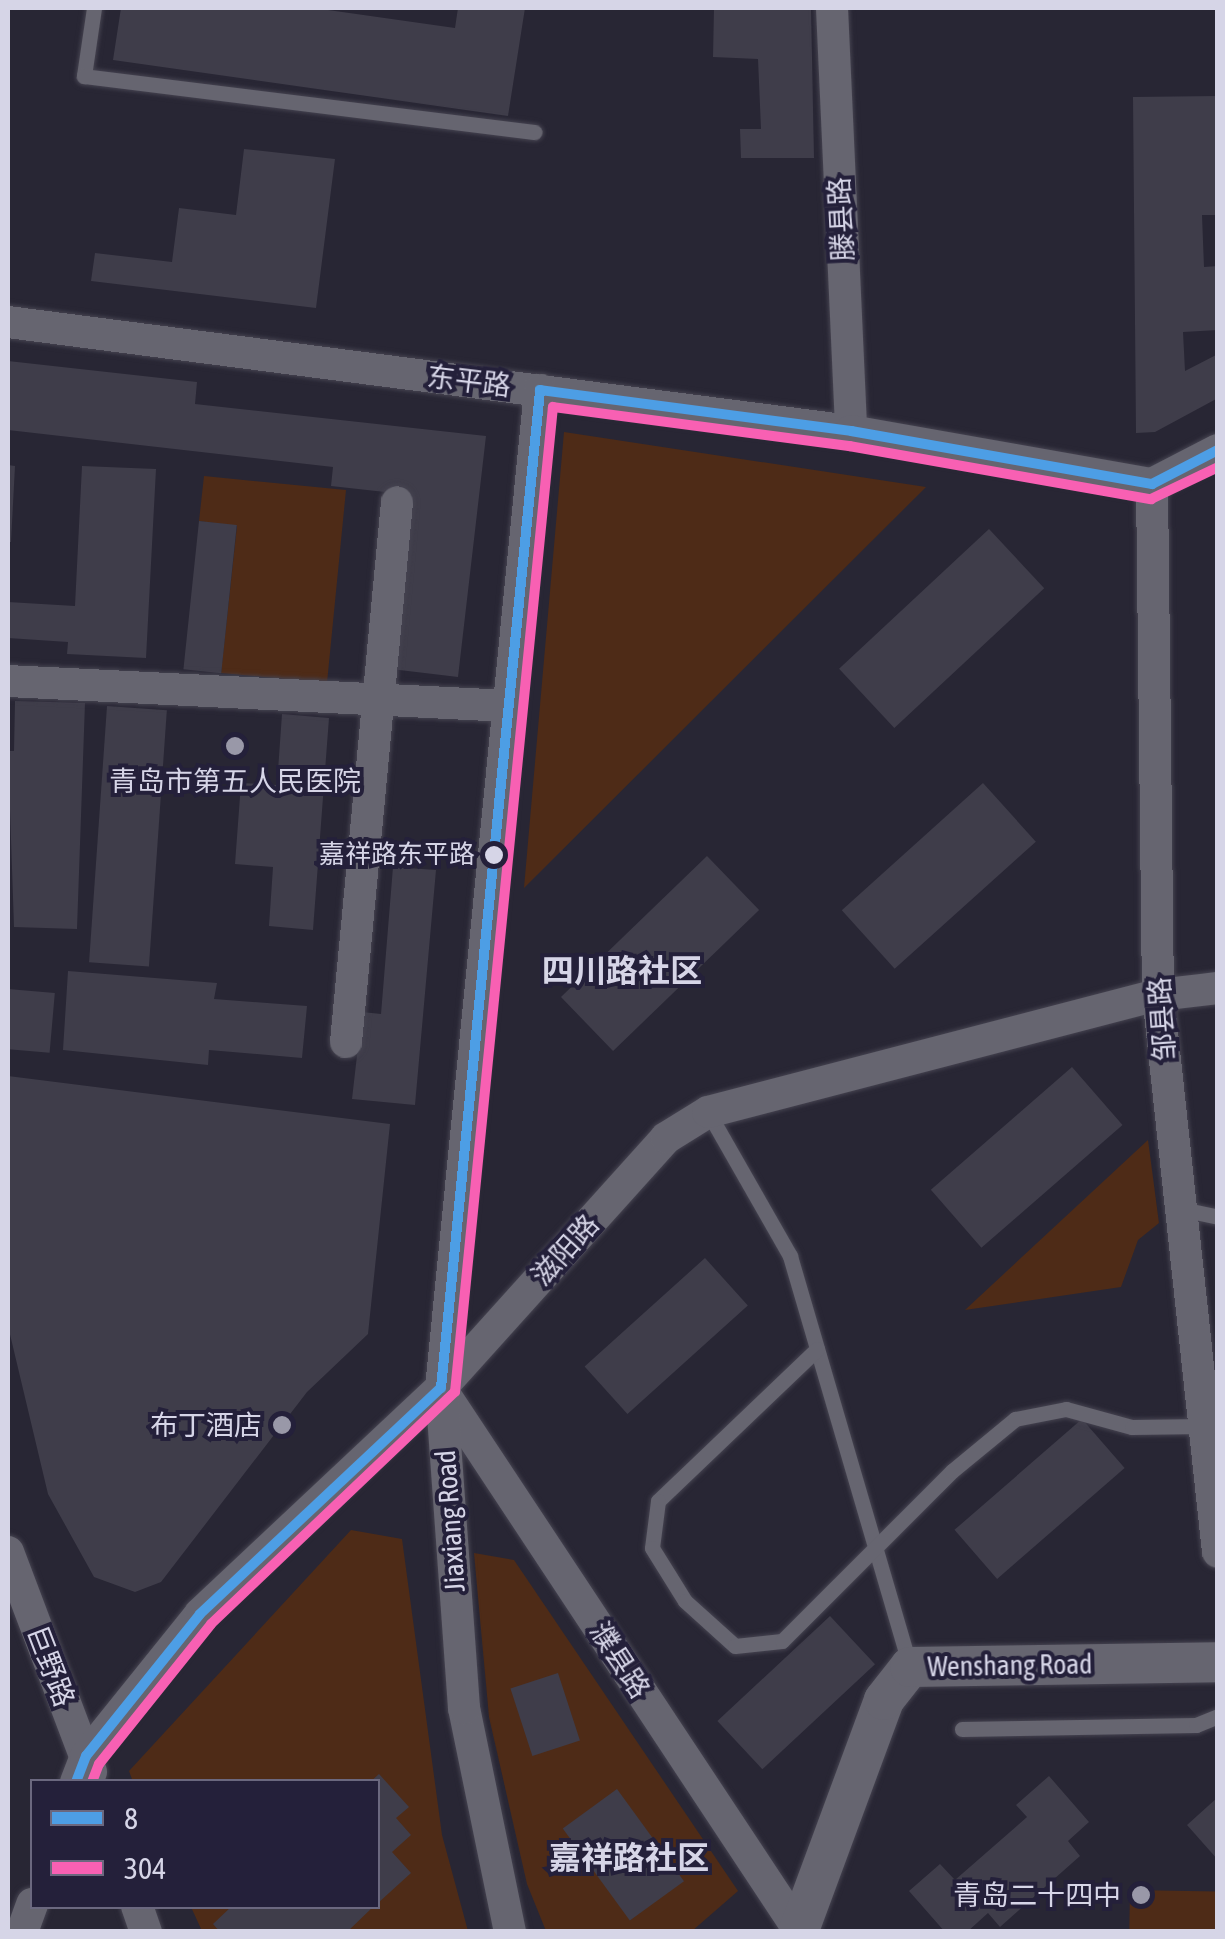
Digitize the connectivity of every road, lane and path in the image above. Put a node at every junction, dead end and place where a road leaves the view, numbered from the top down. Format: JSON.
{"nodes":[{"id":1,"x":94,"y":8,"type":"edge"},
{"id":2,"x":832,"y":8,"type":"edge"},
{"id":3,"x":536,"y":132,"type":"dead end"},
{"id":4,"x":8,"y":322,"type":"edge"},
{"id":5,"x":540,"y":390,"type":"junction"},
{"id":6,"x":851,"y":432,"type":"junction"},
{"id":7,"x":1218,"y":450,"type":"edge"},
{"id":8,"x":1152,"y":484,"type":"junction"},
{"id":9,"x":397,"y":502,"type":"dead end"},
{"id":10,"x":8,"y":681,"type":"edge"},
{"id":11,"x":375,"y":699,"type":"junction"},
{"id":12,"x":508,"y":706,"type":"junction"},
{"id":13,"x":1218,"y":988,"type":"edge"},
{"id":14,"x":1158,"y":995,"type":"junction"},
{"id":15,"x":346,"y":1042,"type":"dead end"},
{"id":16,"x":708,"y":1112,"type":"junction"},
{"id":17,"x":1181,"y":1209,"type":"junction"},
{"id":18,"x":1218,"y":1217,"type":"edge"},
{"id":19,"x":817,"y":1349,"type":"junction"},
{"id":20,"x":440,"y":1388,"type":"junction"},
{"id":21,"x":1204,"y":1426,"type":"junction"},
{"id":22,"x":876,"y":1547,"type":"junction"},
{"id":23,"x":8,"y":1552,"type":"edge"},
{"id":24,"x":1218,"y":1552,"type":"edge"},
{"id":25,"x":1218,"y":1662,"type":"edge"},
{"id":26,"x":910,"y":1666,"type":"junction"},
{"id":27,"x":1218,"y":1716,"type":"edge"},
{"id":28,"x":962,"y":1730,"type":"dead end"},
{"id":29,"x":85,"y":1773,"type":"edge"},
{"id":30,"x":800,"y":1931,"type":"edge"},
{"id":31,"x":510,"y":1932,"type":"edge"}],
"edges":[{"from":1,"to":3,"type":"lane"},
{"from":2,"to":6,"type":"street","name":"滕县路"},
{"from":4,"to":5,"type":"street","name":"东平路"},
{"from":5,"to":6,"type":"street","name":"东平路"},
{"from":5,"to":12,"type":"street","name":"Jiaxiang Road"},
{"from":6,"to":8,"type":"street","name":"东平路"},
{"from":7,"to":8,"type":"street"},
{"from":8,"to":14,"type":"street","name":"邹县路"},
{"from":9,"to":11,"type":"street"},
{"from":10,"to":11,"type":"street"},
{"from":11,"to":12,"type":"street"},
{"from":11,"to":15,"type":"street"},
{"from":12,"to":20,"type":"street","name":"Jiaxiang Road"},
{"from":13,"to":14,"type":"street","name":"滋阳路"},
{"from":14,"to":16,"type":"street","name":"滋阳路"},
{"from":14,"to":17,"type":"street","name":"邹县路"},
{"from":16,"to":19,"type":"lane"},
{"from":16,"to":20,"type":"street","name":"滋阳路"},
{"from":17,"to":18,"type":"lane"},
{"from":17,"to":21,"type":"street","name":"邹县路"},
{"from":19,"to":22,"type":"lane"},
{"from":19,"to":22,"type":"lane"},
{"from":20,"to":29,"type":"street","name":"滋阳路"},
{"from":20,"to":30,"type":"street","name":"濮县路"},
{"from":20,"to":31,"type":"street","name":"Jiaxiang Road"},
{"from":21,"to":22,"type":"lane"},
{"from":21,"to":24,"type":"street","name":"邹县路"},
{"from":22,"to":26,"type":"lane"},
{"from":23,"to":29,"type":"street","name":"巨野路"},
{"from":25,"to":26,"type":"street","name":"Wenshang Road"},
{"from":26,"to":30,"type":"street","name":"Wenshang Road"},
{"from":27,"to":28,"type":"lane"}]}
